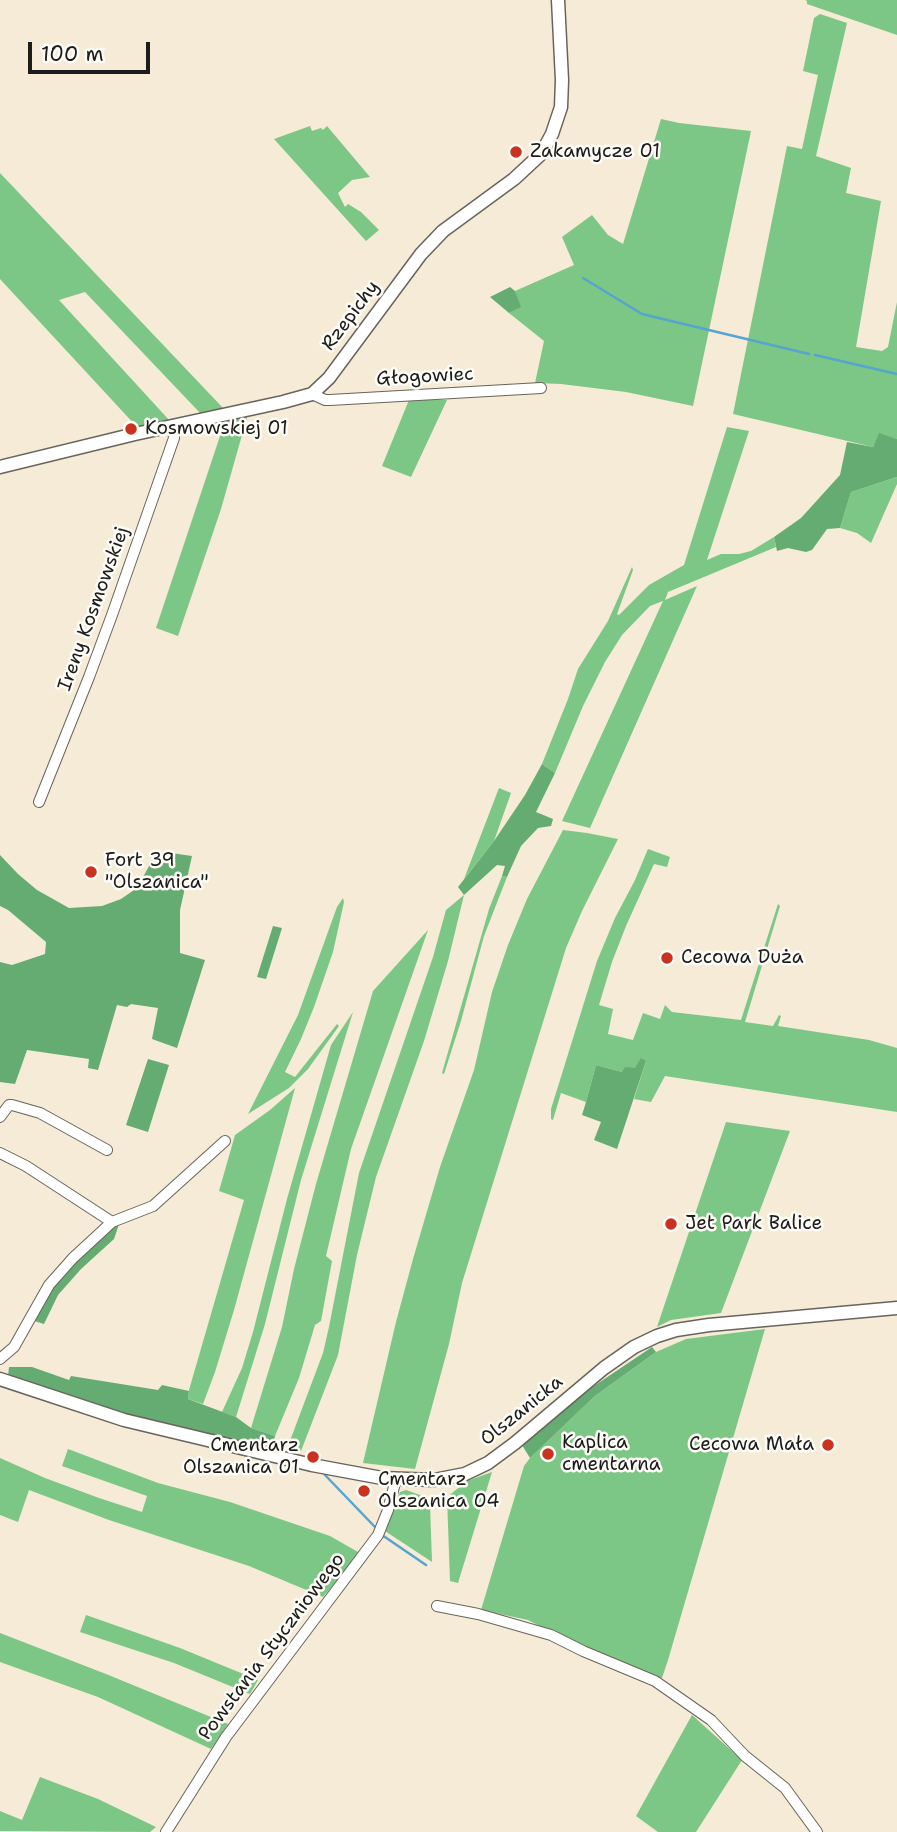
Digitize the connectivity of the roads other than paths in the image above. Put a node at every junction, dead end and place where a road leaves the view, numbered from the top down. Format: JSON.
{"nodes":[{"id":1,"x":558,"y":0,"type":"edge"},
{"id":2,"x":541,"y":388,"type":"dead end"},
{"id":3,"x":312,"y":394,"type":"junction"},
{"id":4,"x":173,"y":426,"type":"junction"},
{"id":5,"x":0,"y":467,"type":"edge"},
{"id":6,"x":39,"y":802,"type":"dead end"},
{"id":7,"x":0,"y":1117,"type":"edge"},
{"id":8,"x":225,"y":1140,"type":"dead end"},
{"id":9,"x":107,"y":1150,"type":"dead end"},
{"id":10,"x":0,"y":1153,"type":"edge"},
{"id":11,"x":112,"y":1222,"type":"junction"},
{"id":12,"x":897,"y":1308,"type":"edge"},
{"id":13,"x":0,"y":1359,"type":"edge"},
{"id":14,"x":0,"y":1379,"type":"edge"},
{"id":15,"x":396,"y":1479,"type":"junction"},
{"id":16,"x":437,"y":1606,"type":"dead end"},
{"id":17,"x":166,"y":1832,"type":"edge"},
{"id":18,"x":817,"y":1832,"type":"edge"}],
"edges":[{"from":1,"to":3,"type":"street","name":"Rzepichy"},
{"from":2,"to":3,"type":"street","name":"Głogowiec"},
{"from":3,"to":4,"type":"street"},
{"from":4,"to":5,"type":"street"},
{"from":4,"to":6,"type":"street","name":"Ireny Kosmowskiej"},
{"from":7,"to":9,"type":"street"},
{"from":8,"to":11,"type":"street"},
{"from":10,"to":11,"type":"street"},
{"from":11,"to":13,"type":"street"},
{"from":12,"to":15,"type":"street","name":"Olszanicka"},
{"from":14,"to":15,"type":"street","name":"Olszanicka"},
{"from":15,"to":17,"type":"street","name":"Powstania Styczniowego"},
{"from":16,"to":18,"type":"street"}]}
